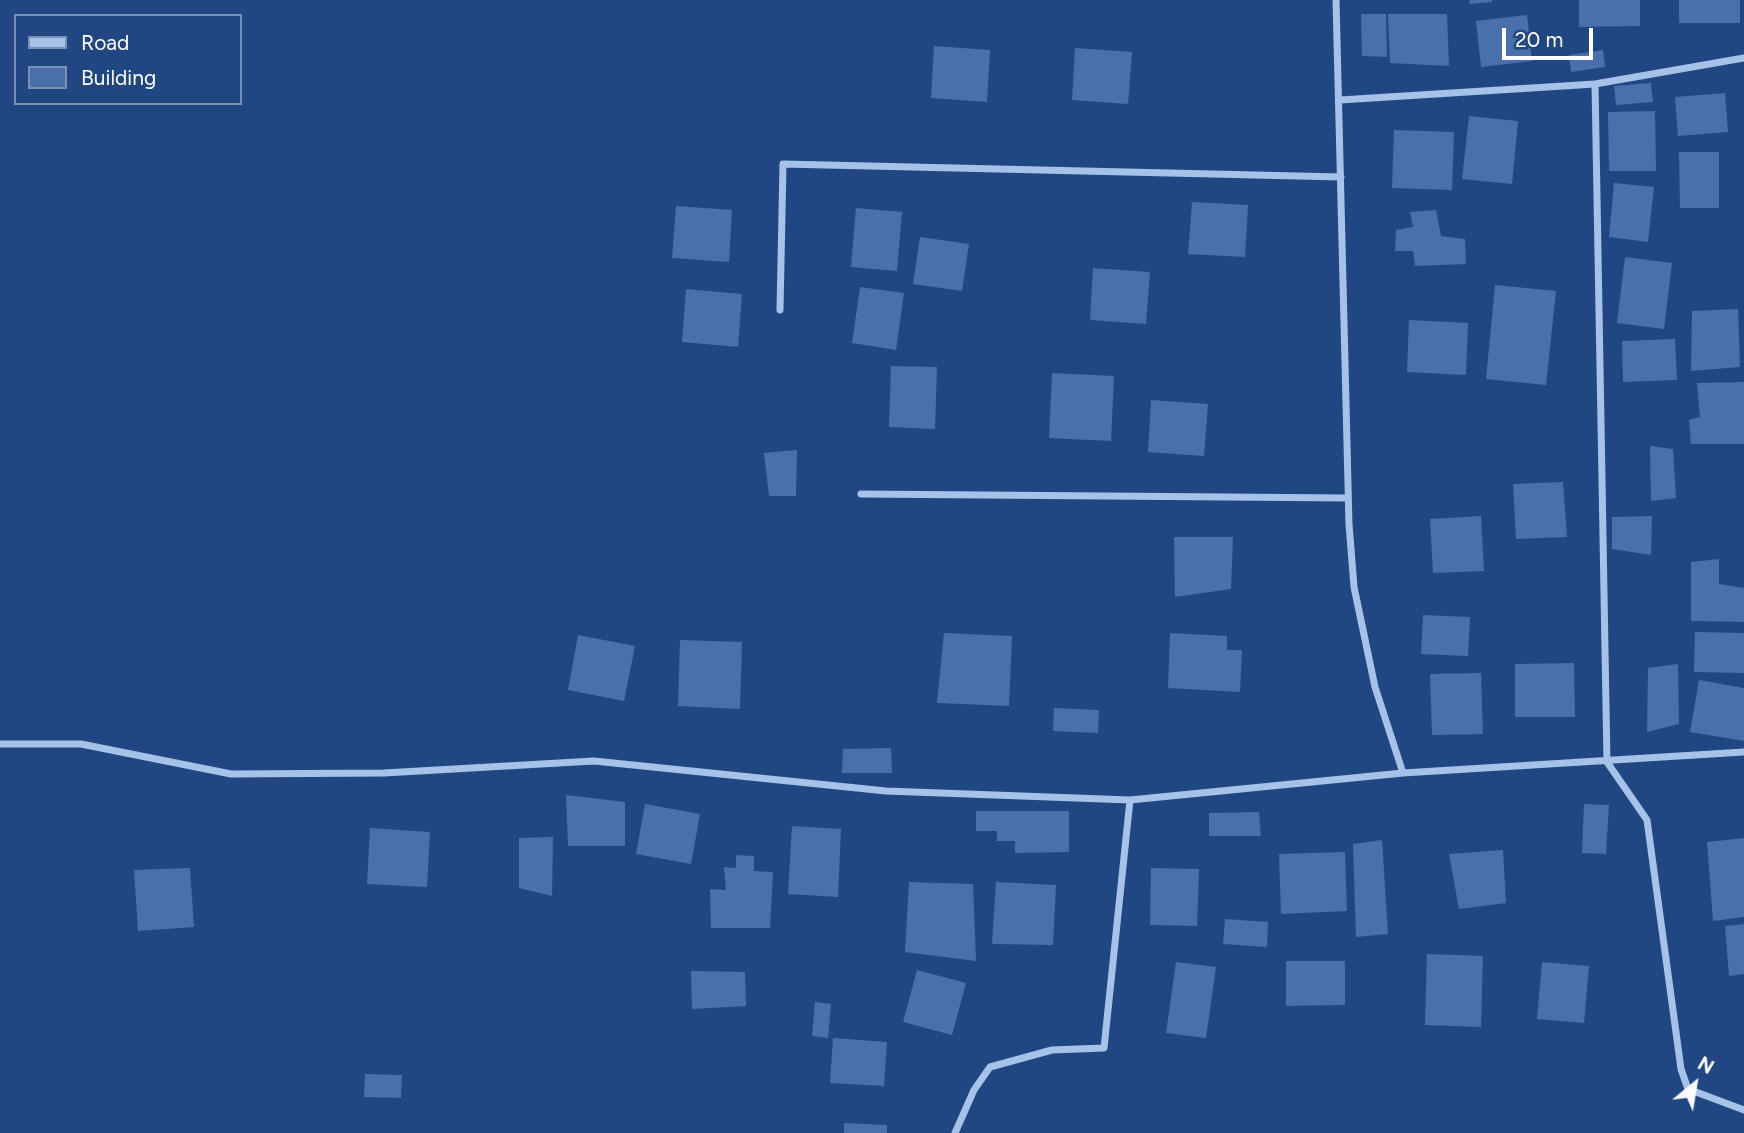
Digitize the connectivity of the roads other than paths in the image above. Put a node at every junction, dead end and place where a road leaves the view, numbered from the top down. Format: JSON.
{"nodes":[{"id":1,"x":1336,"y":0,"type":"edge"},
{"id":2,"x":1744,"y":58,"type":"edge"},
{"id":3,"x":1595,"y":84,"type":"junction"},
{"id":4,"x":1340,"y":100,"type":"junction"},
{"id":5,"x":1341,"y":177,"type":"junction"},
{"id":6,"x":780,"y":310,"type":"dead end"},
{"id":7,"x":861,"y":494,"type":"dead end"},
{"id":8,"x":1348,"y":498,"type":"junction"},
{"id":9,"x":0,"y":744,"type":"edge"},
{"id":10,"x":1744,"y":752,"type":"edge"},
{"id":11,"x":1607,"y":762,"type":"junction"},
{"id":12,"x":1403,"y":773,"type":"junction"},
{"id":13,"x":1130,"y":800,"type":"junction"},
{"id":14,"x":1744,"y":1110,"type":"edge"},
{"id":15,"x":955,"y":1133,"type":"edge"}],
"edges":[{"from":1,"to":4,"type":"street"},
{"from":2,"to":3,"type":"street"},
{"from":3,"to":4,"type":"street"},
{"from":3,"to":11,"type":"street"},
{"from":4,"to":5,"type":"street"},
{"from":5,"to":6,"type":"street"},
{"from":5,"to":8,"type":"street"},
{"from":7,"to":8,"type":"street"},
{"from":8,"to":12,"type":"street"},
{"from":9,"to":13,"type":"street"},
{"from":10,"to":11,"type":"street"},
{"from":11,"to":12,"type":"street"},
{"from":11,"to":14,"type":"street"},
{"from":12,"to":13,"type":"street"},
{"from":13,"to":15,"type":"street"}]}
